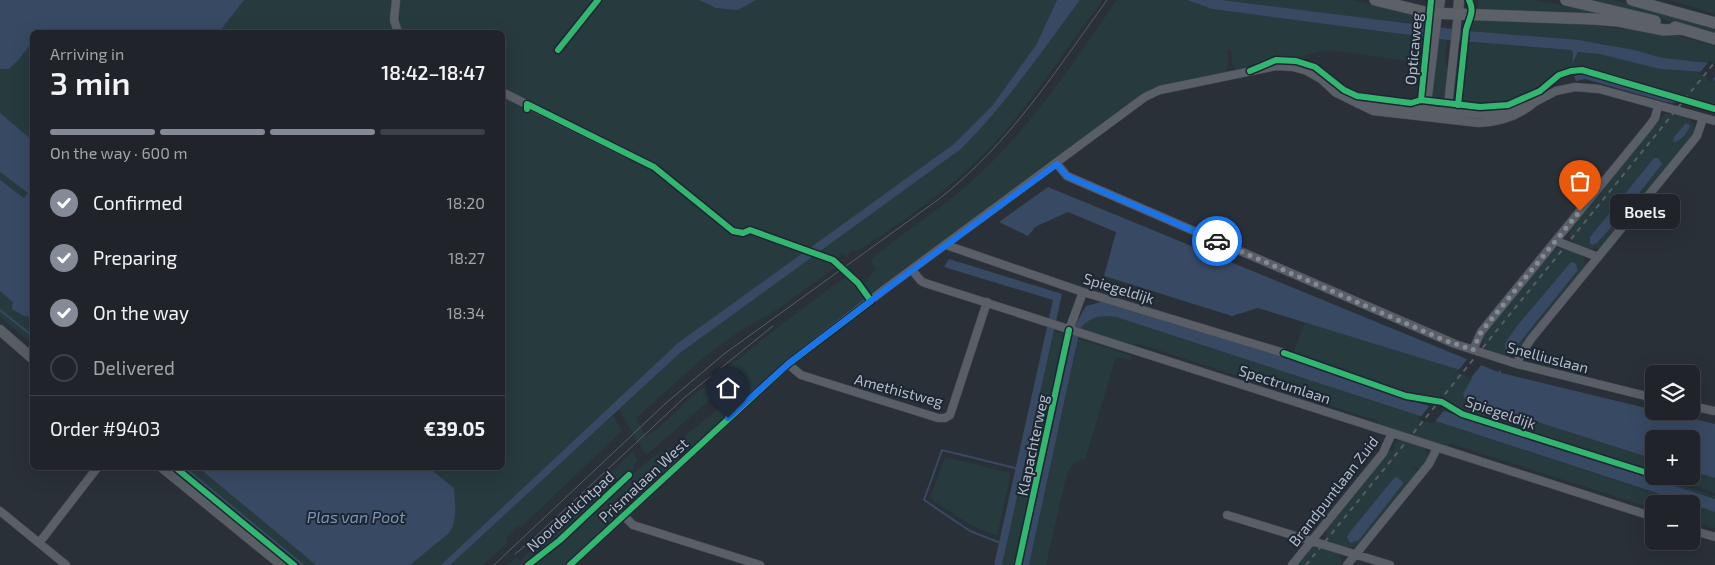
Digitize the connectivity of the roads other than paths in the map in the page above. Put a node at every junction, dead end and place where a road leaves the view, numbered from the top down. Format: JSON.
{"nodes":[{"id":1,"x":396,"y":0,"type":"edge"},
{"id":2,"x":1375,"y":0,"type":"edge"},
{"id":3,"x":1440,"y":0,"type":"edge"},
{"id":4,"x":1459,"y":0,"type":"edge"},
{"id":5,"x":1566,"y":0,"type":"edge"},
{"id":6,"x":1632,"y":0,"type":"edge"},
{"id":7,"x":1660,"y":0,"type":"edge"},
{"id":8,"x":1458,"y":12,"type":"junction"},
{"id":9,"x":1438,"y":13,"type":"junction"},
{"id":10,"x":1687,"y":15,"type":"junction"},
{"id":11,"x":1715,"y":23,"type":"edge"},
{"id":12,"x":1682,"y":29,"type":"junction"},
{"id":13,"x":397,"y":30,"type":"edge"},
{"id":14,"x":1715,"y":39,"type":"edge"},
{"id":15,"x":505,"y":93,"type":"edge"},
{"id":16,"x":1658,"y":106,"type":"junction"},
{"id":17,"x":1426,"y":113,"type":"junction"},
{"id":18,"x":1447,"y":116,"type":"junction"},
{"id":19,"x":1703,"y":118,"type":"junction"},
{"id":20,"x":1715,"y":121,"type":"edge"},
{"id":21,"x":625,"y":153,"type":"dead end"},
{"id":22,"x":1057,"y":164,"type":"junction"},
{"id":23,"x":1556,"y":241,"type":"junction"},
{"id":24,"x":946,"y":245,"type":"junction"},
{"id":25,"x":1598,"y":257,"type":"junction"},
{"id":26,"x":912,"y":270,"type":"junction"},
{"id":27,"x":1083,"y":292,"type":"junction"},
{"id":28,"x":987,"y":302,"type":"junction"},
{"id":29,"x":1069,"y":329,"type":"junction"},
{"id":30,"x":0,"y":330,"type":"edge"},
{"id":31,"x":1473,"y":350,"type":"junction"},
{"id":32,"x":1284,"y":352,"type":"dead end"},
{"id":33,"x":30,"y":356,"type":"edge"},
{"id":34,"x":788,"y":364,"type":"junction"},
{"id":35,"x":1517,"y":364,"type":"junction"},
{"id":36,"x":1645,"y":396,"type":"edge"},
{"id":37,"x":1700,"y":408,"type":"edge"},
{"id":38,"x":1715,"y":411,"type":"edge"},
{"id":39,"x":1392,"y":433,"type":"junction"},
{"id":40,"x":1436,"y":448,"type":"junction"},
{"id":41,"x":96,"y":470,"type":"edge"},
{"id":42,"x":165,"y":470,"type":"edge"},
{"id":43,"x":0,"y":511,"type":"edge"},
{"id":44,"x":623,"y":515,"type":"junction"},
{"id":45,"x":1227,"y":515,"type":"dead end"},
{"id":46,"x":1645,"y":515,"type":"edge"},
{"id":47,"x":1700,"y":533,"type":"edge"},
{"id":48,"x":1715,"y":537,"type":"edge"},
{"id":49,"x":1312,"y":540,"type":"junction"},
{"id":50,"x":39,"y":543,"type":"junction"},
{"id":51,"x":1356,"y":554,"type":"junction"},
{"id":52,"x":66,"y":565,"type":"edge"},
{"id":53,"x":282,"y":565,"type":"edge"},
{"id":54,"x":570,"y":565,"type":"edge"},
{"id":55,"x":760,"y":565,"type":"edge"},
{"id":56,"x":1292,"y":565,"type":"edge"},
{"id":57,"x":1347,"y":565,"type":"edge"},
{"id":58,"x":1390,"y":565,"type":"edge"}],
"edges":[{"from":1,"to":13,"type":"street"},
{"from":2,"to":9,"type":"main road"},
{"from":3,"to":9,"type":"street","name":"Opticaweg"},
{"from":4,"to":8,"type":"street"},
{"from":5,"to":12,"type":"main road"},
{"from":6,"to":10,"type":"main road"},
{"from":7,"to":10,"type":"main road"},
{"from":8,"to":9,"type":"main road"},
{"from":8,"to":12,"type":"main road"},
{"from":8,"to":18,"type":"street"},
{"from":9,"to":17,"type":"street","name":"Opticaweg"},
{"from":10,"to":11,"type":"main road"},
{"from":12,"to":14,"type":"main road"},
{"from":15,"to":21,"type":"street"},
{"from":16,"to":18,"type":"street","name":"Prismalaan West"},
{"from":16,"to":19,"type":"street","name":"Prismalaan West"},
{"from":16,"to":23,"type":"street"},
{"from":17,"to":18,"type":"street","name":"Prismalaan West"},
{"from":17,"to":22,"type":"street","name":"Prismalaan West"},
{"from":19,"to":20,"type":"street","name":"Prismalaan West"},
{"from":19,"to":25,"type":"street"},
{"from":22,"to":24,"type":"street","name":"Prismalaan West"},
{"from":22,"to":31,"type":"street","name":"Snelliuslaan"},
{"from":23,"to":25,"type":"street"},
{"from":23,"to":31,"type":"street"},
{"from":24,"to":26,"type":"street","name":"Prismalaan West"},
{"from":24,"to":27,"type":"street","name":"Spiegeldijk"},
{"from":25,"to":35,"type":"street"},
{"from":26,"to":28,"type":"street","name":"Spectrumlaan"},
{"from":26,"to":34,"type":"street","name":"Prismalaan West"},
{"from":27,"to":29,"type":"street"},
{"from":27,"to":32,"type":"street","name":"Spiegeldijk"},
{"from":28,"to":29,"type":"street","name":"Spectrumlaan"},
{"from":28,"to":34,"type":"street","name":"Amethistweg"},
{"from":29,"to":39,"type":"street","name":"Spectrumlaan"},
{"from":30,"to":33,"type":"street"},
{"from":31,"to":35,"type":"street","name":"Snelliuslaan"},
{"from":34,"to":44,"type":"street","name":"Prismalaan West"},
{"from":35,"to":36,"type":"street","name":"Snelliuslaan"},
{"from":37,"to":38,"type":"street"},
{"from":39,"to":40,"type":"street","name":"Spectrumlaan"},
{"from":39,"to":49,"type":"street","name":"Brandpuntlaan Zuid"},
{"from":40,"to":46,"type":"street","name":"Spectrumlaan"},
{"from":40,"to":51,"type":"street"},
{"from":41,"to":50,"type":"street"},
{"from":42,"to":53,"type":"street"},
{"from":43,"to":50,"type":"street"},
{"from":44,"to":54,"type":"street","name":"Prismalaan West"},
{"from":44,"to":55,"type":"street"},
{"from":45,"to":49,"type":"street"},
{"from":47,"to":48,"type":"street"},
{"from":49,"to":51,"type":"street"},
{"from":49,"to":56,"type":"street","name":"Brandpuntlaan Zuid"},
{"from":50,"to":52,"type":"street"},
{"from":51,"to":57,"type":"street"},
{"from":51,"to":58,"type":"street"}]}
